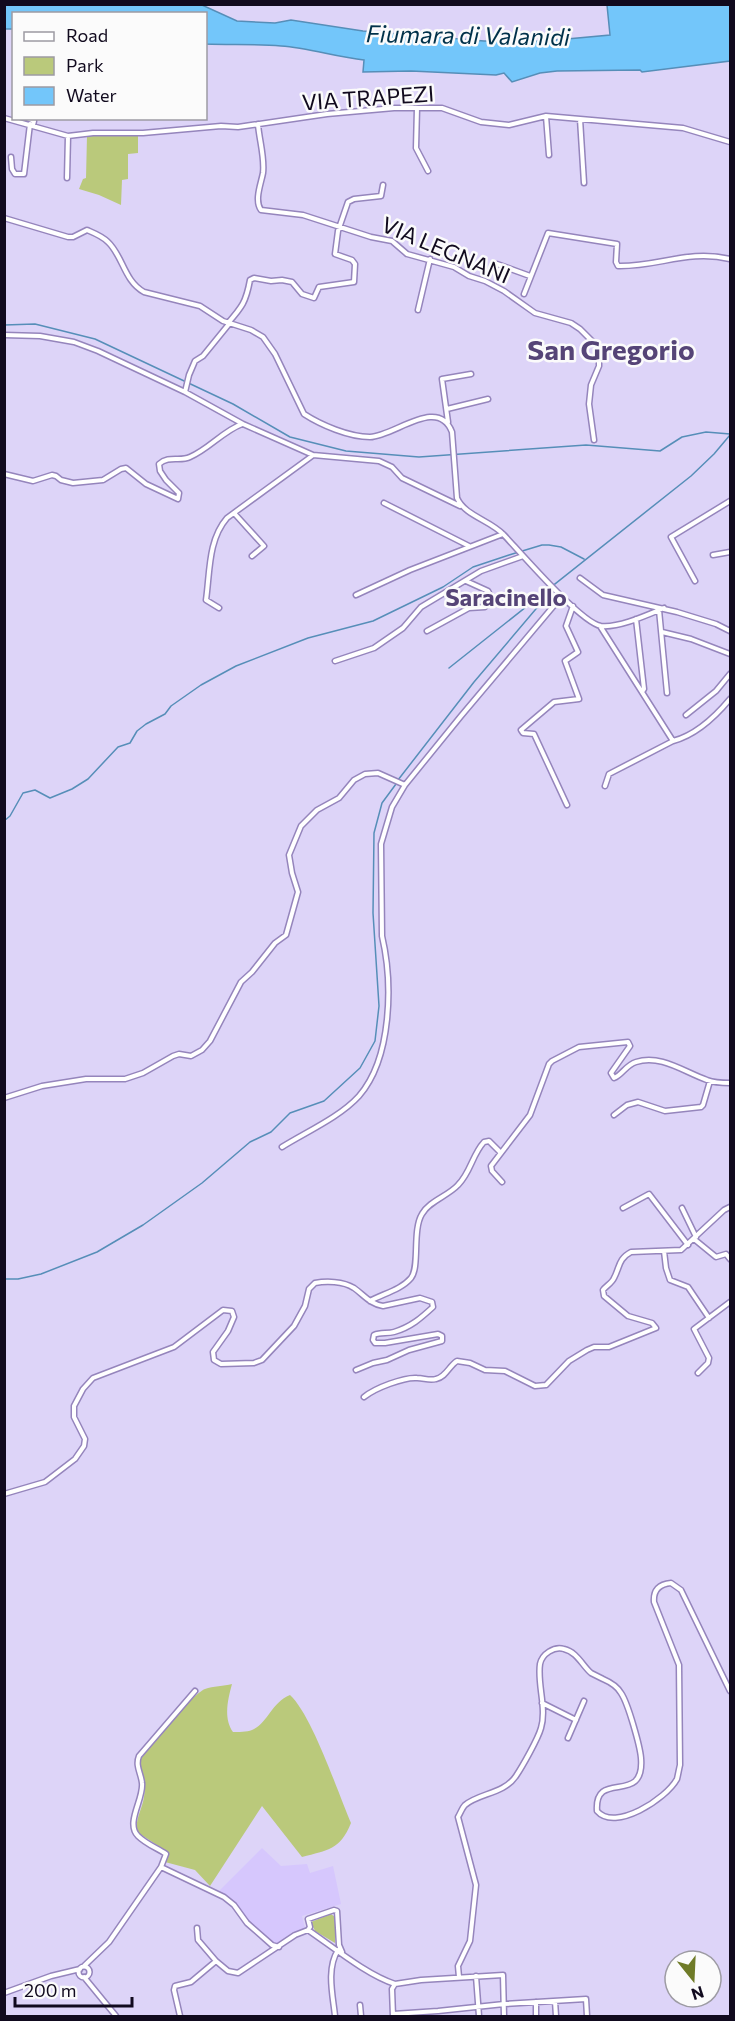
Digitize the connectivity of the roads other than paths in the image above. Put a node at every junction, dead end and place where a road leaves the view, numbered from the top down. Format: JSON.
{"nodes":[{"id":1,"x":417,"y":108,"type":"junction"},
{"id":2,"x":546,"y":116,"type":"junction"},
{"id":3,"x":580,"y":118,"type":"junction"},
{"id":4,"x":13,"y":120,"type":"edge"},
{"id":5,"x":32,"y":120,"type":"edge"},
{"id":6,"x":31,"y":124,"type":"junction"},
{"id":7,"x":258,"y":124,"type":"junction"},
{"id":8,"x":68,"y":136,"type":"junction"},
{"id":9,"x":730,"y":142,"type":"edge"},
{"id":10,"x":549,"y":155,"type":"dead end"},
{"id":11,"x":11,"y":157,"type":"dead end"},
{"id":12,"x":428,"y":171,"type":"dead end"},
{"id":13,"x":67,"y":178,"type":"dead end"},
{"id":14,"x":584,"y":183,"type":"dead end"},
{"id":15,"x":383,"y":185,"type":"dead end"},
{"id":16,"x":4,"y":218,"type":"edge"},
{"id":17,"x":339,"y":225,"type":"junction"},
{"id":18,"x":430,"y":259,"type":"junction"},
{"id":19,"x":730,"y":259,"type":"edge"},
{"id":20,"x":497,"y":264,"type":"dead end"},
{"id":21,"x":530,"y":276,"type":"junction"},
{"id":22,"x":524,"y":294,"type":"dead end"},
{"id":23,"x":418,"y":310,"type":"dead end"},
{"id":24,"x":228,"y":323,"type":"junction"},
{"id":25,"x":4,"y":335,"type":"edge"},
{"id":26,"x":471,"y":374,"type":"dead end"},
{"id":27,"x":185,"y":392,"type":"junction"},
{"id":28,"x":488,"y":399,"type":"dead end"},
{"id":29,"x":447,"y":409,"type":"junction"},
{"id":30,"x":448,"y":423,"type":"junction"},
{"id":31,"x":243,"y":424,"type":"junction"},
{"id":32,"x":594,"y":440,"type":"dead end"},
{"id":33,"x":313,"y":455,"type":"junction"},
{"id":34,"x":4,"y":474,"type":"edge"},
{"id":35,"x":730,"y":501,"type":"edge"},
{"id":36,"x":384,"y":503,"type":"dead end"},
{"id":37,"x":461,"y":506,"type":"junction"},
{"id":38,"x":234,"y":513,"type":"junction"},
{"id":39,"x":503,"y":534,"type":"junction"},
{"id":40,"x":470,"y":546,"type":"junction"},
{"id":41,"x":730,"y":552,"type":"edge"},
{"id":42,"x":522,"y":555,"type":"junction"},
{"id":43,"x":713,"y":555,"type":"dead end"},
{"id":44,"x":252,"y":556,"type":"dead end"},
{"id":45,"x":580,"y":578,"type":"dead end"},
{"id":46,"x":466,"y":580,"type":"junction"},
{"id":47,"x":695,"y":581,"type":"dead end"},
{"id":48,"x":356,"y":595,"type":"dead end"},
{"id":49,"x":561,"y":595,"type":"junction"},
{"id":50,"x":573,"y":606,"type":"junction"},
{"id":51,"x":219,"y":608,"type":"dead end"},
{"id":52,"x":661,"y":609,"type":"junction"},
{"id":53,"x":636,"y":619,"type":"junction"},
{"id":54,"x":599,"y":626,"type":"junction"},
{"id":55,"x":730,"y":631,"type":"edge"},
{"id":56,"x":427,"y":632,"type":"dead end"},
{"id":57,"x":662,"y":632,"type":"junction"},
{"id":58,"x":730,"y":654,"type":"edge"},
{"id":59,"x":335,"y":661,"type":"dead end"},
{"id":60,"x":730,"y":674,"type":"edge"},
{"id":61,"x":642,"y":693,"type":"junction"},
{"id":62,"x":667,"y":693,"type":"dead end"},
{"id":63,"x":730,"y":699,"type":"edge"},
{"id":64,"x":686,"y":715,"type":"dead end"},
{"id":65,"x":673,"y":741,"type":"junction"},
{"id":66,"x":405,"y":785,"type":"junction"},
{"id":67,"x":605,"y":786,"type":"dead end"},
{"id":68,"x":567,"y":805,"type":"dead end"},
{"id":69,"x":711,"y":1081,"type":"junction"},
{"id":70,"x":730,"y":1083,"type":"edge"},
{"id":71,"x":4,"y":1098,"type":"edge"},
{"id":72,"x":614,"y":1115,"type":"dead end"},
{"id":73,"x":282,"y":1147,"type":"dead end"},
{"id":74,"x":501,"y":1154,"type":"junction"},
{"id":75,"x":502,"y":1182,"type":"dead end"},
{"id":76,"x":730,"y":1207,"type":"edge"},
{"id":77,"x":623,"y":1208,"type":"dead end"},
{"id":78,"x":682,"y":1208,"type":"dead end"},
{"id":79,"x":695,"y":1238,"type":"junction"},
{"id":80,"x":688,"y":1245,"type":"junction"},
{"id":81,"x":664,"y":1251,"type":"junction"},
{"id":82,"x":730,"y":1259,"type":"edge"},
{"id":83,"x":370,"y":1301,"type":"junction"},
{"id":84,"x":730,"y":1302,"type":"edge"},
{"id":85,"x":709,"y":1318,"type":"junction"},
{"id":86,"x":356,"y":1370,"type":"dead end"},
{"id":87,"x":698,"y":1373,"type":"dead end"},
{"id":88,"x":364,"y":1396,"type":"dead end"},
{"id":89,"x":4,"y":1494,"type":"edge"},
{"id":90,"x":195,"y":1690,"type":"dead end"},
{"id":91,"x":730,"y":1691,"type":"edge"},
{"id":92,"x":584,"y":1701,"type":"dead end"},
{"id":93,"x":542,"y":1703,"type":"junction"},
{"id":94,"x":576,"y":1720,"type":"junction"},
{"id":95,"x":568,"y":1738,"type":"dead end"},
{"id":96,"x":161,"y":1867,"type":"junction"},
{"id":97,"x":197,"y":1928,"type":"dead end"},
{"id":98,"x":308,"y":1930,"type":"junction"},
{"id":99,"x":279,"y":1947,"type":"junction"},
{"id":100,"x":340,"y":1951,"type":"junction"},
{"id":101,"x":98,"y":1955,"type":"junction"},
{"id":102,"x":216,"y":1961,"type":"junction"},
{"id":103,"x":81,"y":1970,"type":"junction"},
{"id":104,"x":89,"y":1972,"type":"junction"},
{"id":105,"x":476,"y":1976,"type":"junction"},
{"id":106,"x":84,"y":1977,"type":"junction"},
{"id":107,"x":459,"y":1977,"type":"junction"},
{"id":108,"x":395,"y":1984,"type":"junction"},
{"id":109,"x":92,"y":1985,"type":"junction"},
{"id":110,"x":4,"y":1993,"type":"edge"},
{"id":111,"x":555,"y":2001,"type":"junction"},
{"id":112,"x":536,"y":2002,"type":"junction"},
{"id":113,"x":504,"y":2004,"type":"junction"},
{"id":114,"x":360,"y":2005,"type":"dead end"},
{"id":115,"x":479,"y":2007,"type":"junction"},
{"id":116,"x":393,"y":2015,"type":"edge"},
{"id":117,"x":116,"y":2016,"type":"edge"},
{"id":118,"x":180,"y":2016,"type":"edge"},
{"id":119,"x":335,"y":2016,"type":"edge"},
{"id":120,"x":361,"y":2016,"type":"edge"},
{"id":121,"x":479,"y":2016,"type":"edge"},
{"id":122,"x":504,"y":2016,"type":"edge"},
{"id":123,"x":536,"y":2016,"type":"edge"},
{"id":124,"x":556,"y":2016,"type":"edge"},
{"id":125,"x":587,"y":2016,"type":"edge"}],
"edges":[{"from":1,"to":2,"type":"street","name":"VIA TRAPEZI"},
{"from":1,"to":7,"type":"street","name":"VIA TRAPEZI"},
{"from":1,"to":12,"type":"street"},
{"from":2,"to":3,"type":"street","name":"VIA TRAPEZI"},
{"from":2,"to":10,"type":"street"},
{"from":3,"to":9,"type":"street","name":"VIA TRAPEZI"},
{"from":3,"to":14,"type":"street"},
{"from":4,"to":6,"type":"street","name":"VIA TRAPEZI"},
{"from":5,"to":6,"type":"street"},
{"from":6,"to":8,"type":"street","name":"VIA TRAPEZI"},
{"from":6,"to":11,"type":"street"},
{"from":7,"to":8,"type":"street","name":"VIA TRAPEZI"},
{"from":7,"to":17,"type":"street","name":"VIA LEGNANI"},
{"from":8,"to":13,"type":"street"},
{"from":15,"to":17,"type":"street"},
{"from":16,"to":24,"type":"street"},
{"from":17,"to":18,"type":"street","name":"VIA LEGNANI"},
{"from":17,"to":24,"type":"street"},
{"from":18,"to":23,"type":"street"},
{"from":18,"to":32,"type":"street","name":"VIA LEGNANI"},
{"from":19,"to":21,"type":"street"},
{"from":20,"to":21,"type":"street"},
{"from":21,"to":22,"type":"street"},
{"from":24,"to":27,"type":"street"},
{"from":24,"to":30,"type":"street"},
{"from":25,"to":27,"type":"street"},
{"from":26,"to":29,"type":"street"},
{"from":27,"to":31,"type":"street"},
{"from":28,"to":29,"type":"street"},
{"from":29,"to":30,"type":"street"},
{"from":30,"to":37,"type":"street"},
{"from":31,"to":33,"type":"street"},
{"from":31,"to":34,"type":"street"},
{"from":33,"to":37,"type":"street"},
{"from":33,"to":38,"type":"street"},
{"from":35,"to":47,"type":"street"},
{"from":36,"to":40,"type":"street"},
{"from":37,"to":39,"type":"street"},
{"from":38,"to":44,"type":"street"},
{"from":38,"to":51,"type":"street"},
{"from":39,"to":40,"type":"street"},
{"from":39,"to":42,"type":"street"},
{"from":40,"to":48,"type":"street"},
{"from":41,"to":43,"type":"street"},
{"from":42,"to":46,"type":"street"},
{"from":42,"to":49,"type":"street"},
{"from":45,"to":52,"type":"street"},
{"from":46,"to":56,"type":"street"},
{"from":46,"to":59,"type":"street"},
{"from":49,"to":50,"type":"street"},
{"from":49,"to":66,"type":"street"},
{"from":50,"to":54,"type":"street"},
{"from":50,"to":68,"type":"street"},
{"from":52,"to":53,"type":"street"},
{"from":52,"to":55,"type":"street"},
{"from":52,"to":57,"type":"street"},
{"from":53,"to":54,"type":"street"},
{"from":53,"to":61,"type":"street"},
{"from":54,"to":61,"type":"street"},
{"from":57,"to":58,"type":"street"},
{"from":57,"to":62,"type":"street"},
{"from":60,"to":64,"type":"street"},
{"from":61,"to":65,"type":"street"},
{"from":63,"to":65,"type":"street"},
{"from":65,"to":67,"type":"street"},
{"from":66,"to":71,"type":"street"},
{"from":66,"to":73,"type":"street"},
{"from":69,"to":70,"type":"street"},
{"from":69,"to":72,"type":"street"},
{"from":69,"to":74,"type":"street"},
{"from":74,"to":75,"type":"street"},
{"from":74,"to":83,"type":"street"},
{"from":76,"to":79,"type":"street"},
{"from":77,"to":80,"type":"street"},
{"from":78,"to":79,"type":"street"},
{"from":79,"to":80,"type":"street"},
{"from":79,"to":82,"type":"street"},
{"from":80,"to":81,"type":"street"},
{"from":81,"to":85,"type":"street"},
{"from":81,"to":88,"type":"street"},
{"from":83,"to":86,"type":"street"},
{"from":83,"to":89,"type":"street"},
{"from":84,"to":85,"type":"street"},
{"from":85,"to":87,"type":"street"},
{"from":90,"to":96,"type":"street"},
{"from":91,"to":93,"type":"street"},
{"from":92,"to":94,"type":"street"},
{"from":93,"to":94,"type":"street"},
{"from":93,"to":107,"type":"street"},
{"from":94,"to":95,"type":"street"},
{"from":96,"to":99,"type":"street"},
{"from":96,"to":101,"type":"street"},
{"from":97,"to":102,"type":"street"},
{"from":98,"to":99,"type":"street"},
{"from":98,"to":100,"type":"street"},
{"from":98,"to":100,"type":"street"},
{"from":99,"to":102,"type":"street"},
{"from":100,"to":108,"type":"street"},
{"from":100,"to":119,"type":"street"},
{"from":101,"to":103,"type":"street"},
{"from":101,"to":104,"type":"street"},
{"from":102,"to":118,"type":"street"},
{"from":103,"to":104,"type":"street"},
{"from":103,"to":106,"type":"street"},
{"from":103,"to":110,"type":"street"},
{"from":104,"to":106,"type":"street"},
{"from":104,"to":109,"type":"street"},
{"from":105,"to":107,"type":"street"},
{"from":105,"to":113,"type":"street"},
{"from":105,"to":115,"type":"street"},
{"from":106,"to":109,"type":"street"},
{"from":107,"to":108,"type":"street"},
{"from":108,"to":116,"type":"street"},
{"from":109,"to":117,"type":"street"},
{"from":111,"to":112,"type":"street"},
{"from":111,"to":124,"type":"street"},
{"from":111,"to":125,"type":"street"},
{"from":112,"to":113,"type":"street"},
{"from":112,"to":123,"type":"street"},
{"from":113,"to":115,"type":"street"},
{"from":113,"to":122,"type":"street"},
{"from":114,"to":120,"type":"street"},
{"from":115,"to":116,"type":"street"},
{"from":115,"to":121,"type":"street"}]}
